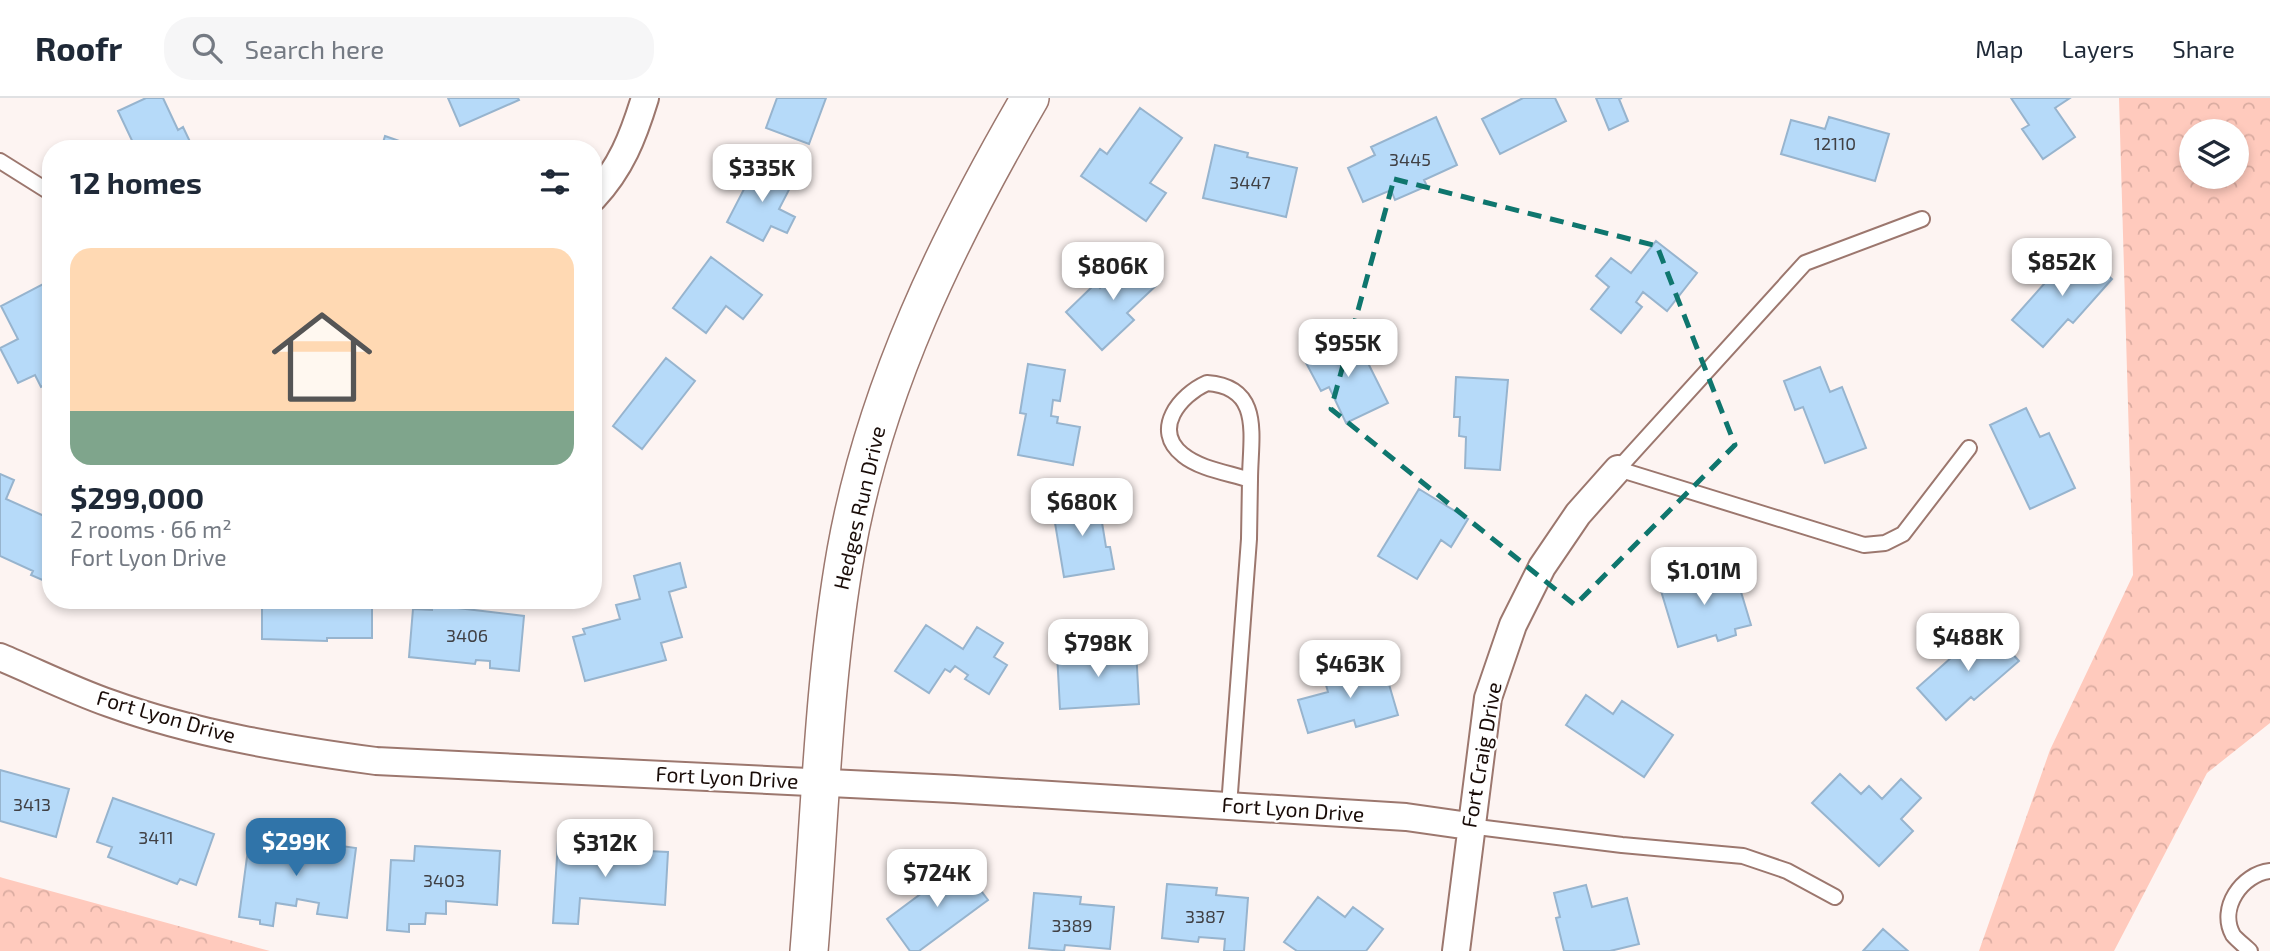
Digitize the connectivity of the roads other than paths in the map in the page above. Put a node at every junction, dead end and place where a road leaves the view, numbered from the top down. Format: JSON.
{"nodes":[{"id":1,"x":645,"y":98,"type":"edge"},
{"id":2,"x":1030,"y":98,"type":"edge"},
{"id":3,"x":0,"y":161,"type":"edge"},
{"id":4,"x":42,"y":187,"type":"edge"},
{"id":5,"x":602,"y":188,"type":"edge"},
{"id":6,"x":1922,"y":219,"type":"dead end"},
{"id":7,"x":1969,"y":448,"type":"dead end"},
{"id":8,"x":1618,"y":468,"type":"junction"},
{"id":9,"x":1250,"y":480,"type":"junction"},
{"id":10,"x":0,"y":657,"type":"edge"},
{"id":11,"x":822,"y":783,"type":"junction"},
{"id":12,"x":1229,"y":806,"type":"junction"},
{"id":13,"x":1469,"y":826,"type":"junction"},
{"id":14,"x":2270,"y":871,"type":"edge"},
{"id":15,"x":1835,"y":897,"type":"dead end"},
{"id":16,"x":809,"y":951,"type":"edge"},
{"id":17,"x":1456,"y":951,"type":"edge"},
{"id":18,"x":2250,"y":951,"type":"edge"}],
"edges":[{"from":1,"to":5,"type":"street"},
{"from":2,"to":11,"type":"street","name":"Hedges Run Drive"},
{"from":3,"to":4,"type":"lane"},
{"from":6,"to":8,"type":"lane"},
{"from":7,"to":8,"type":"lane"},
{"from":8,"to":13,"type":"street","name":"Fort Craig Drive"},
{"from":9,"to":9,"type":"lane"},
{"from":9,"to":12,"type":"lane"},
{"from":10,"to":11,"type":"street","name":"Fort Lyon Drive"},
{"from":11,"to":12,"type":"street","name":"Fort Lyon Drive"},
{"from":11,"to":16,"type":"street","name":"Hedges Run Drive"},
{"from":12,"to":13,"type":"street","name":"Fort Lyon Drive"},
{"from":13,"to":15,"type":"lane"},
{"from":13,"to":17,"type":"street","name":"Fort Craig Drive"},
{"from":14,"to":18,"type":"lane"}]}
